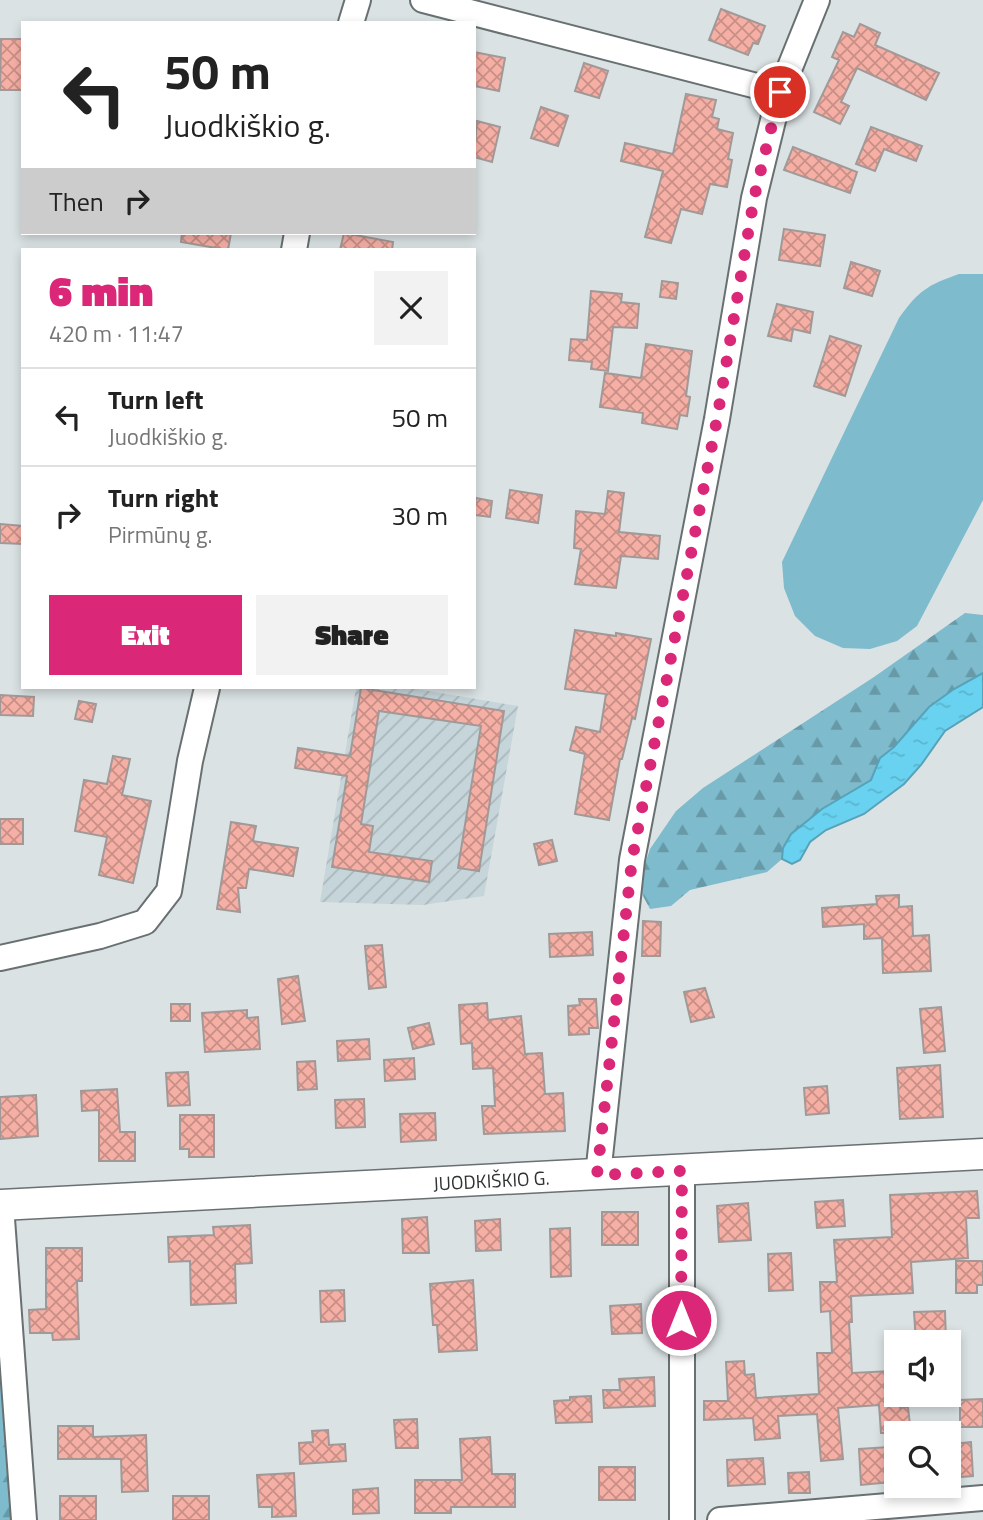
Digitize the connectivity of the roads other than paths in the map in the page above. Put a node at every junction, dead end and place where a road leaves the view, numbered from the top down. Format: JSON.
{"nodes":[{"id":1,"x":358,"y":0,"type":"edge"},
{"id":2,"x":423,"y":0,"type":"edge"},
{"id":3,"x":817,"y":0,"type":"edge"},
{"id":4,"x":352,"y":21,"type":"edge"},
{"id":5,"x":780,"y":92,"type":"junction"},
{"id":6,"x":206,"y":689,"type":"edge"},
{"id":7,"x":0,"y":958,"type":"edge"},
{"id":8,"x":983,"y":1154,"type":"edge"},
{"id":9,"x":682,"y":1171,"type":"junction"},
{"id":10,"x":597,"y":1175,"type":"junction"},
{"id":11,"x":1,"y":1205,"type":"edge"},
{"id":12,"x":983,"y":1498,"type":"edge"},
{"id":13,"x":24,"y":1520,"type":"edge"},
{"id":14,"x":682,"y":1520,"type":"edge"},
{"id":15,"x":720,"y":1520,"type":"edge"}],
"edges":[{"from":1,"to":4,"type":"street"},
{"from":2,"to":5,"type":"street"},
{"from":3,"to":5,"type":"street"},
{"from":5,"to":10,"type":"street"},
{"from":6,"to":7,"type":"street"},
{"from":8,"to":9,"type":"street","name":"JUODKIŠKIO G."},
{"from":9,"to":10,"type":"street","name":"JUODKIŠKIO G."},
{"from":9,"to":14,"type":"street"},
{"from":10,"to":11,"type":"street","name":"JUODKIŠKIO G."},
{"from":11,"to":13,"type":"street"},
{"from":12,"to":15,"type":"street"}]}
